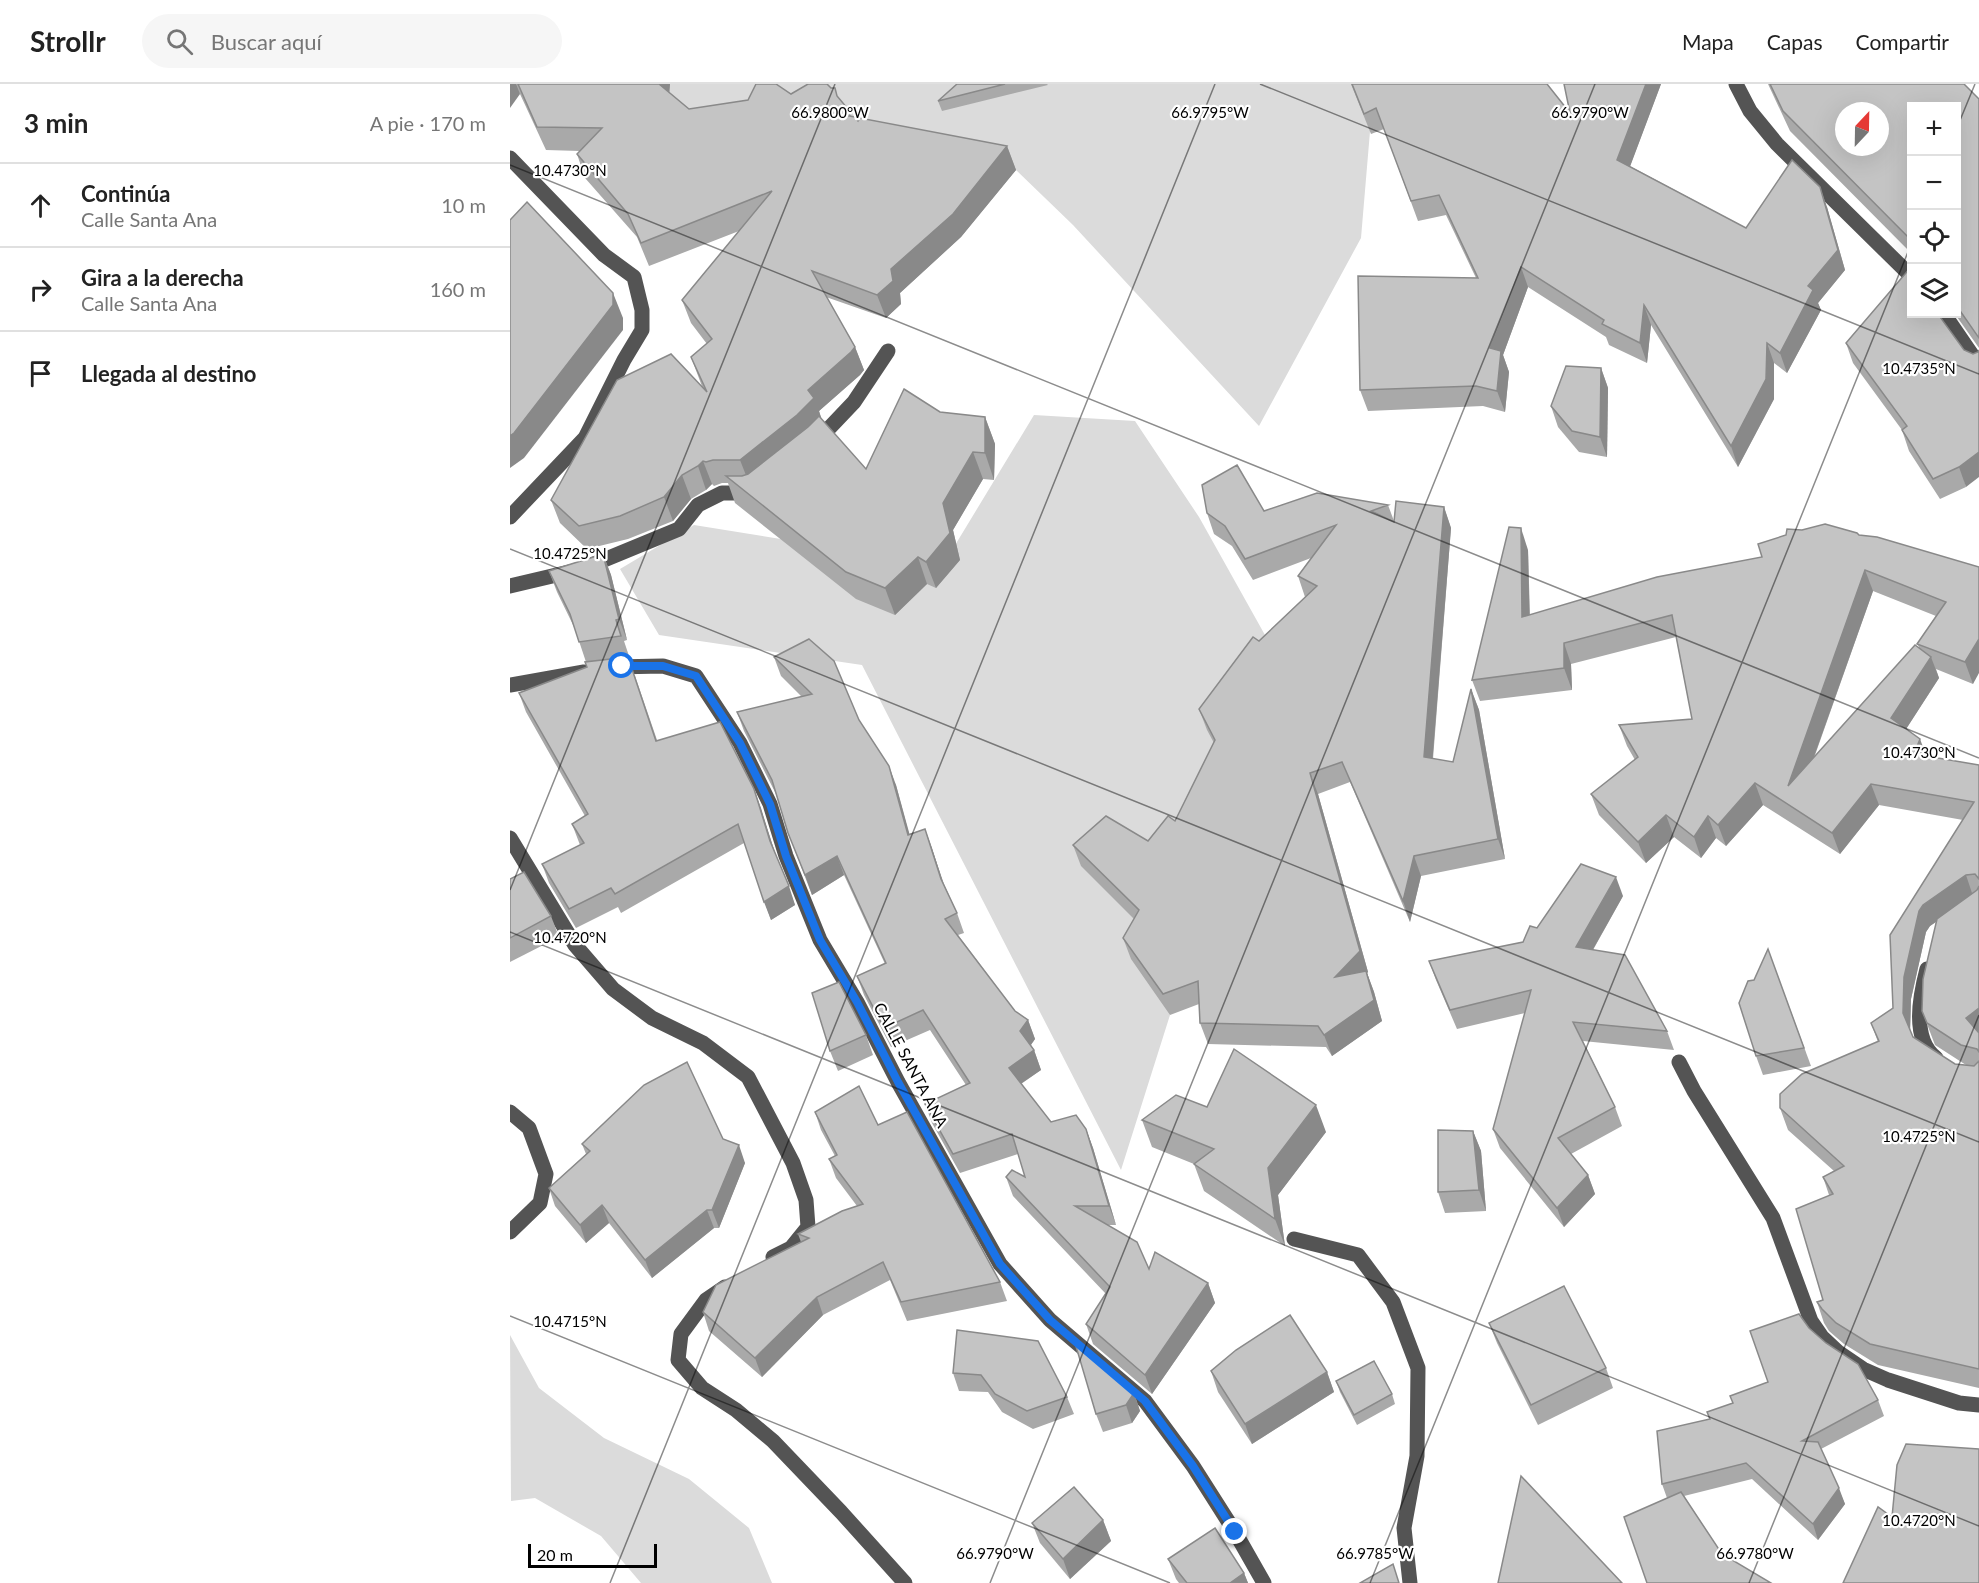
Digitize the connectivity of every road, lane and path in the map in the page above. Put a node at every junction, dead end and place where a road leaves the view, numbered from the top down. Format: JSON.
{"nodes":[{"id":1,"x":1736,"y":84,"type":"edge"},
{"id":2,"x":510,"y":158,"type":"edge"},
{"id":3,"x":1907,"y":274,"type":"edge"},
{"id":4,"x":1947,"y":318,"type":"edge"},
{"id":5,"x":888,"y":351,"type":"dead end"},
{"id":6,"x":1979,"y":364,"type":"edge"},
{"id":7,"x":804,"y":453,"type":"edge"},
{"id":8,"x":760,"y":486,"type":"edge"},
{"id":9,"x":510,"y":517,"type":"edge"},
{"id":10,"x":510,"y":586,"type":"edge"},
{"id":11,"x":510,"y":685,"type":"edge"},
{"id":12,"x":510,"y":838,"type":"edge"},
{"id":13,"x":1930,"y":957,"type":"edge"},
{"id":14,"x":1679,"y":1062,"type":"dead end"},
{"id":15,"x":1951,"y":1067,"type":"edge"},
{"id":16,"x":510,"y":1112,"type":"edge"},
{"id":17,"x":510,"y":1232,"type":"edge"},
{"id":18,"x":1294,"y":1239,"type":"dead end"},
{"id":19,"x":759,"y":1264,"type":"edge"},
{"id":20,"x":740,"y":1276,"type":"edge"},
{"id":21,"x":1979,"y":1405,"type":"edge"},
{"id":22,"x":905,"y":1583,"type":"edge"},
{"id":23,"x":1264,"y":1583,"type":"edge"},
{"id":24,"x":1410,"y":1583,"type":"edge"}],
"edges":[{"from":1,"to":3,"type":"street"},
{"from":2,"to":9,"type":"street"},
{"from":4,"to":6,"type":"street"},
{"from":5,"to":7,"type":"street"},
{"from":8,"to":10,"type":"street"},
{"from":11,"to":23,"type":"street","name":"CALLE SANTA ANA"},
{"from":12,"to":19,"type":"street"},
{"from":13,"to":15,"type":"street"},
{"from":14,"to":21,"type":"street"},
{"from":16,"to":17,"type":"street"},
{"from":18,"to":24,"type":"street"},
{"from":20,"to":22,"type":"street"}]}
